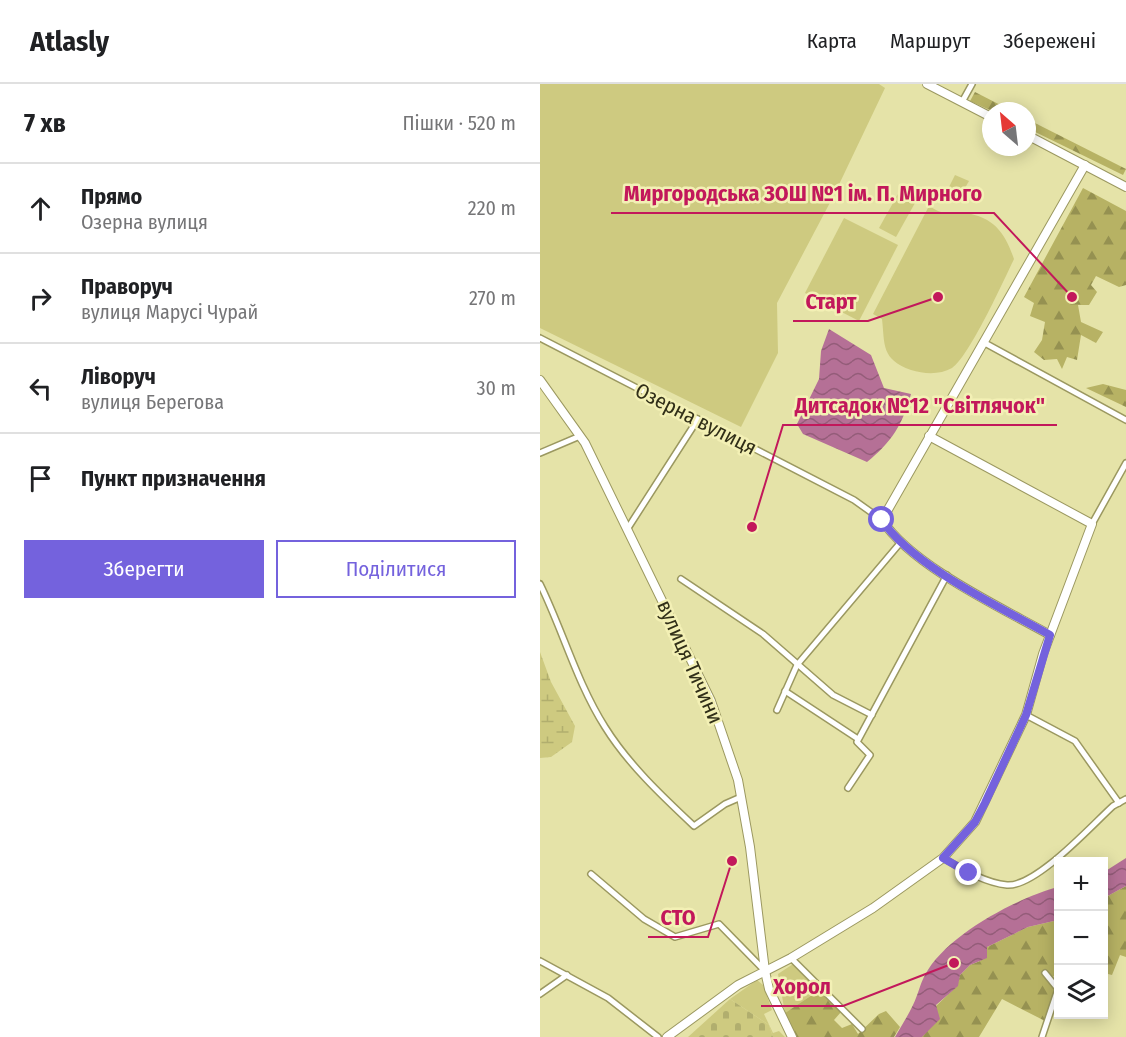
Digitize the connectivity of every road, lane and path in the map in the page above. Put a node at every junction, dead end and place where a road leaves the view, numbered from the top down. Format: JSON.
{"nodes":[{"id":1,"x":927,"y":84,"type":"edge"},
{"id":2,"x":972,"y":84,"type":"edge"},
{"id":3,"x":962,"y":102,"type":"junction"},
{"id":4,"x":982,"y":112,"type":"edge"},
{"id":5,"x":1036,"y":140,"type":"edge"},
{"id":6,"x":1084,"y":165,"type":"junction"},
{"id":7,"x":1126,"y":187,"type":"edge"},
{"id":8,"x":540,"y":338,"type":"edge"},
{"id":9,"x":983,"y":342,"type":"junction"},
{"id":10,"x":540,"y":380,"type":"edge"},
{"id":11,"x":698,"y":419,"type":"junction"},
{"id":12,"x":1126,"y":420,"type":"edge"},
{"id":13,"x":580,"y":436,"type":"junction"},
{"id":14,"x":929,"y":436,"type":"junction"},
{"id":15,"x":540,"y":453,"type":"edge"},
{"id":16,"x":1126,"y":463,"type":"edge"},
{"id":17,"x":882,"y":520,"type":"junction"},
{"id":18,"x":1092,"y":524,"type":"junction"},
{"id":19,"x":628,"y":528,"type":"junction"},
{"id":20,"x":901,"y":542,"type":"junction"},
{"id":21,"x":947,"y":575,"type":"junction"},
{"id":22,"x":681,"y":579,"type":"dead end"},
{"id":23,"x":540,"y":584,"type":"edge"},
{"id":24,"x":1050,"y":635,"type":"junction"},
{"id":25,"x":797,"y":664,"type":"junction"},
{"id":26,"x":785,"y":691,"type":"junction"},
{"id":27,"x":777,"y":710,"type":"dead end"},
{"id":28,"x":872,"y":715,"type":"junction"},
{"id":29,"x":1026,"y":715,"type":"junction"},
{"id":30,"x":858,"y":739,"type":"junction"},
{"id":31,"x":848,"y":788,"type":"dead end"},
{"id":32,"x":741,"y":797,"type":"junction"},
{"id":33,"x":1126,"y":799,"type":"edge"},
{"id":34,"x":1119,"y":803,"type":"junction"},
{"id":35,"x":943,"y":858,"type":"junction"},
{"id":36,"x":591,"y":874,"type":"dead end"},
{"id":37,"x":791,"y":958,"type":"junction"},
{"id":38,"x":540,"y":961,"type":"edge"},
{"id":39,"x":765,"y":971,"type":"junction"},
{"id":40,"x":1045,"y":973,"type":"dead end"},
{"id":41,"x":567,"y":975,"type":"junction"},
{"id":42,"x":540,"y":994,"type":"edge"},
{"id":43,"x":862,"y":1029,"type":"dead end"},
{"id":44,"x":658,"y":1037,"type":"edge"},
{"id":45,"x":667,"y":1037,"type":"edge"},
{"id":46,"x":792,"y":1037,"type":"edge"},
{"id":47,"x":1042,"y":1037,"type":"edge"}],
"edges":[{"from":1,"to":3,"type":"street"},
{"from":2,"to":3,"type":"street"},
{"from":3,"to":4,"type":"street"},
{"from":5,"to":6,"type":"street"},
{"from":6,"to":7,"type":"street"},
{"from":6,"to":9,"type":"street"},
{"from":8,"to":11,"type":"street","name":"Озерна вулиця"},
{"from":9,"to":12,"type":"street"},
{"from":9,"to":14,"type":"street"},
{"from":10,"to":13,"type":"street","name":"вулиця Тичини"},
{"from":11,"to":17,"type":"street","name":"Озерна вулиця"},
{"from":11,"to":19,"type":"street"},
{"from":13,"to":15,"type":"street"},
{"from":13,"to":19,"type":"street","name":"вулиця Тичини"},
{"from":14,"to":17,"type":"street"},
{"from":14,"to":18,"type":"street"},
{"from":16,"to":18,"type":"street"},
{"from":17,"to":20,"type":"street","name":"Озерна вулиця"},
{"from":18,"to":24,"type":"street"},
{"from":19,"to":32,"type":"street","name":"вулиця Тичини"},
{"from":20,"to":21,"type":"street","name":"Озерна вулиця"},
{"from":20,"to":25,"type":"street"},
{"from":21,"to":24,"type":"street","name":"Озерна вулиця"},
{"from":21,"to":28,"type":"street"},
{"from":22,"to":25,"type":"street"},
{"from":23,"to":32,"type":"street"},
{"from":24,"to":29,"type":"street"},
{"from":25,"to":26,"type":"street"},
{"from":25,"to":28,"type":"street"},
{"from":26,"to":27,"type":"street"},
{"from":26,"to":30,"type":"street"},
{"from":28,"to":30,"type":"street"},
{"from":29,"to":34,"type":"street"},
{"from":29,"to":35,"type":"street"},
{"from":30,"to":31,"type":"street"},
{"from":32,"to":39,"type":"street","name":"вулиця Тичини"},
{"from":33,"to":34,"type":"street"},
{"from":34,"to":35,"type":"street"},
{"from":35,"to":37,"type":"street"},
{"from":36,"to":39,"type":"street"},
{"from":37,"to":39,"type":"street"},
{"from":37,"to":43,"type":"street"},
{"from":38,"to":41,"type":"street"},
{"from":39,"to":45,"type":"street"},
{"from":39,"to":46,"type":"street","name":"вулиця Тичини"},
{"from":40,"to":47,"type":"street"},
{"from":41,"to":42,"type":"street"},
{"from":41,"to":44,"type":"street"}]}
